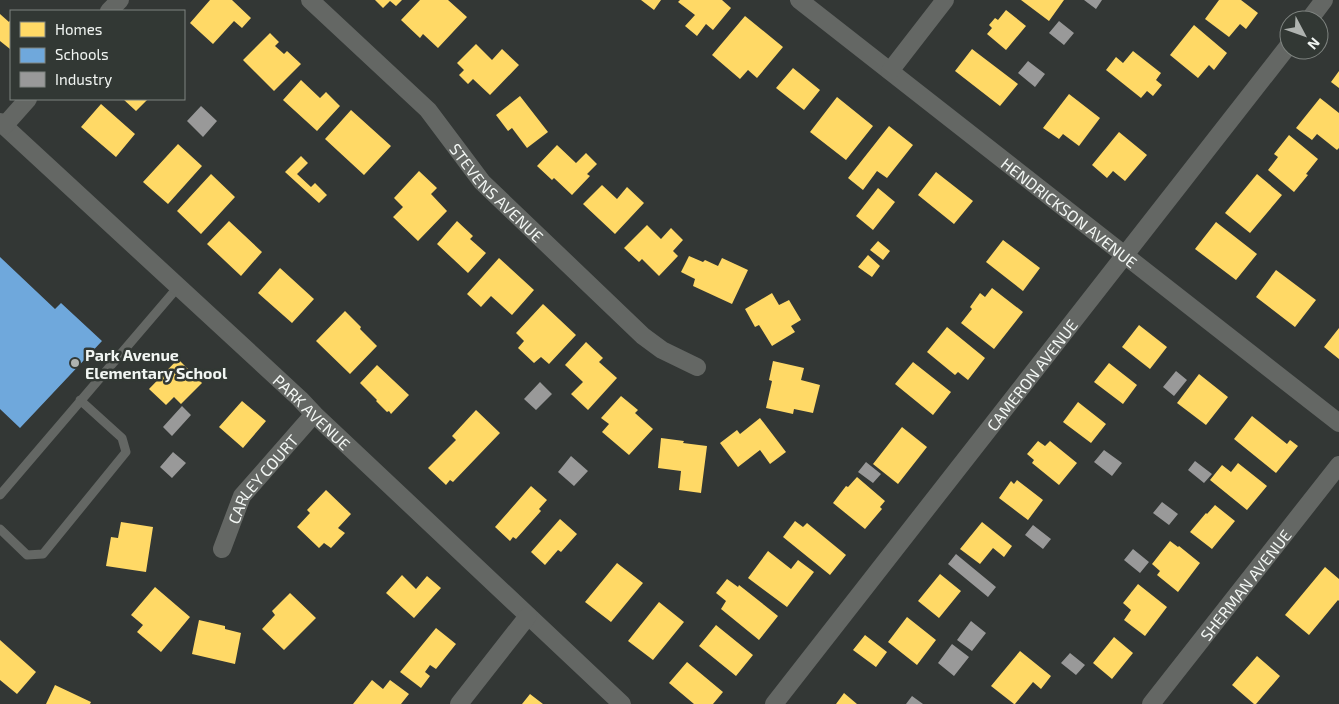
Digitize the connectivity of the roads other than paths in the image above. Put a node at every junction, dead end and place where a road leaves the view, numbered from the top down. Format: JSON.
{"nodes":[{"id":1,"x":120,"y":0,"type":"edge"},
{"id":2,"x":310,"y":0,"type":"edge"},
{"id":3,"x":799,"y":0,"type":"edge"},
{"id":4,"x":945,"y":0,"type":"edge"},
{"id":5,"x":110,"y":10,"type":"edge"},
{"id":6,"x":1279,"y":58,"type":"edge"},
{"id":7,"x":890,"y":71,"type":"junction"},
{"id":8,"x":27,"y":100,"type":"edge"},
{"id":9,"x":2,"y":124,"type":"edge"},
{"id":10,"x":1125,"y":255,"type":"junction"},
{"id":11,"x":178,"y":287,"type":"junction"},
{"id":12,"x":697,"y":367,"type":"dead end"},
{"id":13,"x":80,"y":400,"type":"junction"},
{"id":14,"x":314,"y":414,"type":"junction"},
{"id":15,"x":1339,"y":423,"type":"edge"},
{"id":16,"x":1339,"y":466,"type":"edge"},
{"id":17,"x":0,"y":495,"type":"edge"},
{"id":18,"x":0,"y":529,"type":"edge"},
{"id":19,"x":222,"y":549,"type":"dead end"},
{"id":20,"x":528,"y":616,"type":"junction"},
{"id":21,"x":458,"y":704,"type":"edge"},
{"id":22,"x":622,"y":704,"type":"edge"},
{"id":23,"x":774,"y":704,"type":"edge"},
{"id":24,"x":1151,"y":704,"type":"edge"}],
"edges":[{"from":1,"to":5,"type":"street"},
{"from":2,"to":12,"type":"street","name":"STEVENS AVENUE"},
{"from":3,"to":7,"type":"street","name":"HENDRICKSON AVENUE"},
{"from":4,"to":7,"type":"street"},
{"from":6,"to":10,"type":"street","name":"CAMERON AVENUE"},
{"from":7,"to":10,"type":"street","name":"HENDRICKSON AVENUE"},
{"from":8,"to":9,"type":"street"},
{"from":9,"to":11,"type":"street","name":"PARK AVENUE"},
{"from":10,"to":15,"type":"street","name":"HENDRICKSON AVENUE"},
{"from":10,"to":23,"type":"street","name":"CAMERON AVENUE"},
{"from":11,"to":13,"type":"lane"},
{"from":11,"to":14,"type":"street","name":"PARK AVENUE"},
{"from":13,"to":17,"type":"lane"},
{"from":13,"to":18,"type":"lane"},
{"from":14,"to":19,"type":"street","name":"CARLEY COURT"},
{"from":14,"to":20,"type":"street","name":"PARK AVENUE"},
{"from":16,"to":24,"type":"street","name":"SHERMAN AVENUE"},
{"from":20,"to":21,"type":"street"},
{"from":20,"to":22,"type":"street","name":"PARK AVENUE"}]}
